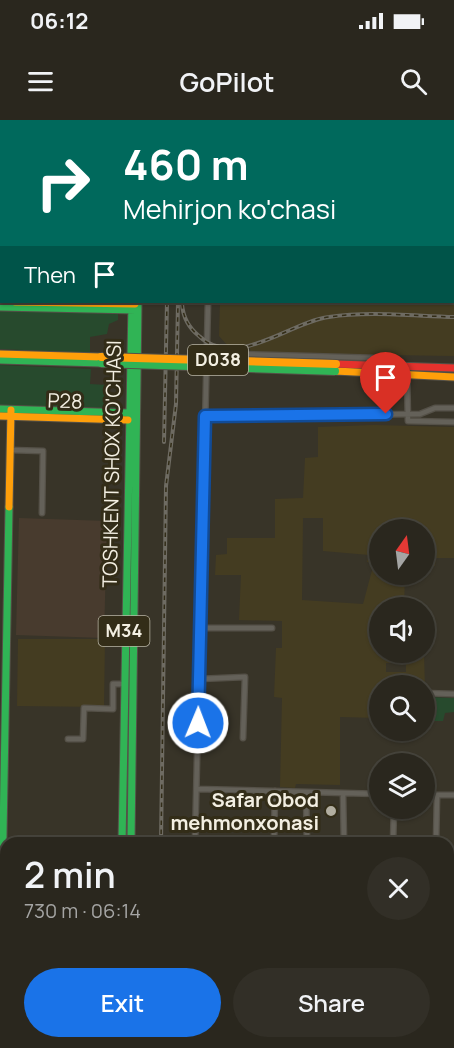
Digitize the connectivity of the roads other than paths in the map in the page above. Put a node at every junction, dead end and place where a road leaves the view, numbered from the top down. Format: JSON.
{"nodes":[{"id":1,"x":82,"y":303,"type":"edge"},
{"id":2,"x":208,"y":303,"type":"edge"},
{"id":3,"x":135,"y":305,"type":"edge"},
{"id":4,"x":0,"y":307,"type":"edge"},
{"id":5,"x":207,"y":353,"type":"junction"},
{"id":6,"x":0,"y":354,"type":"edge"},
{"id":7,"x":0,"y":360,"type":"edge"},
{"id":8,"x":101,"y":360,"type":"junction"},
{"id":9,"x":387,"y":367,"type":"junction"},
{"id":10,"x":335,"y":368,"type":"junction"},
{"id":11,"x":454,"y":368,"type":"edge"},
{"id":12,"x":407,"y":375,"type":"junction"},
{"id":13,"x":454,"y":376,"type":"edge"},
{"id":14,"x":454,"y":408,"type":"edge"},
{"id":15,"x":0,"y":409,"type":"edge"},
{"id":16,"x":11,"y":413,"type":"junction"},
{"id":17,"x":407,"y":413,"type":"junction"},
{"id":18,"x":0,"y":416,"type":"edge"},
{"id":19,"x":205,"y":416,"type":"junction"},
{"id":20,"x":129,"y":417,"type":"junction"},
{"id":21,"x":454,"y":423,"type":"edge"},
{"id":22,"x":10,"y":450,"type":"junction"},
{"id":23,"x":42,"y":513,"type":"dead end"},
{"id":24,"x":130,"y":528,"type":"junction"},
{"id":25,"x":200,"y":628,"type":"junction"},
{"id":26,"x":272,"y":628,"type":"dead end"},
{"id":27,"x":199,"y":680,"type":"junction"},
{"id":28,"x":124,"y":684,"type":"junction"},
{"id":29,"x":435,"y":693,"type":"edge"},
{"id":30,"x":454,"y":694,"type":"edge"},
{"id":31,"x":3,"y":721,"type":"edge"},
{"id":32,"x":243,"y":738,"type":"dead end"},
{"id":33,"x":68,"y":739,"type":"dead end"},
{"id":34,"x":197,"y":789,"type":"junction"},
{"id":35,"x":275,"y":792,"type":"junction"},
{"id":36,"x":306,"y":793,"type":"junction"},
{"id":37,"x":343,"y":794,"type":"junction"},
{"id":38,"x":369,"y":794,"type":"edge"},
{"id":39,"x":437,"y":795,"type":"joint"},
{"id":40,"x":454,"y":795,"type":"edge"},
{"id":41,"x":394,"y":819,"type":"edge"},
{"id":42,"x":2,"y":837,"type":"edge"},
{"id":43,"x":122,"y":837,"type":"edge"},
{"id":44,"x":131,"y":837,"type":"edge"},
{"id":45,"x":195,"y":837,"type":"edge"},
{"id":46,"x":274,"y":837,"type":"edge"},
{"id":47,"x":307,"y":837,"type":"edge"},
{"id":48,"x":344,"y":837,"type":"edge"},
{"id":49,"x":393,"y":837,"type":"edge"},
{"id":50,"x":436,"y":837,"type":"edge"}],
"edges":[{"from":1,"to":3,"type":"main road"},
{"from":2,"to":5,"type":"street"},
{"from":3,"to":4,"type":"main road"},
{"from":3,"to":20,"type":"main road","name":"TOSHKENT SHOX KO'CHASI","number":"M34"},
{"from":3,"to":24,"type":"main road","name":"TOSHKENT SHOX KO'CHASI","number":"M34"},
{"from":5,"to":9,"type":"street"},
{"from":5,"to":19,"type":"street"},
{"from":6,"to":8,"type":"main road","number":"D038"},
{"from":7,"to":8,"type":"main road","number":"D038"},
{"from":8,"to":10,"type":"main road","number":"D038","bridge":true},
{"from":9,"to":10,"type":"main road","number":"D038"},
{"from":9,"to":11,"type":"main road","number":"D038"},
{"from":10,"to":12,"type":"main road","number":"D038"},
{"from":12,"to":13,"type":"main road","number":"D038"},
{"from":12,"to":17,"type":"street"},
{"from":14,"to":17,"type":"street"},
{"from":15,"to":16,"type":"main road"},
{"from":16,"to":18,"type":"main road","name":"Р28"},
{"from":16,"to":20,"type":"main road","name":"Р28"},
{"from":16,"to":22,"type":"main road"},
{"from":17,"to":19,"type":"street"},
{"from":17,"to":21,"type":"street"},
{"from":19,"to":25,"type":"street"},
{"from":20,"to":24,"type":"main road","name":"TOSHKENT SHOX KO'CHASI","number":"M34"},
{"from":22,"to":23,"type":"street"},
{"from":22,"to":31,"type":"main road"},
{"from":24,"to":28,"type":"main road","name":"TOSHKENT SHOX KO'CHASI","number":"M34"},
{"from":24,"to":44,"type":"main road","name":"TOSHKENT SHOX KO'CHASI","number":"M34"},
{"from":25,"to":26,"type":"street"},
{"from":25,"to":27,"type":"street"},
{"from":27,"to":32,"type":"street"},
{"from":27,"to":34,"type":"street"},
{"from":28,"to":33,"type":"street"},
{"from":28,"to":43,"type":"main road","name":"TOSHKENT SHOX KO'CHASI","number":"M34"},
{"from":29,"to":30,"type":"street"},
{"from":31,"to":42,"type":"main road"},
{"from":34,"to":35,"type":"street"},
{"from":34,"to":45,"type":"street"},
{"from":35,"to":36,"type":"street"},
{"from":35,"to":46,"type":"street"},
{"from":36,"to":37,"type":"street"},
{"from":36,"to":47,"type":"street"},
{"from":37,"to":38,"type":"street"},
{"from":37,"to":48,"type":"street"},
{"from":39,"to":40,"type":"street"},
{"from":39,"to":50,"type":"street"},
{"from":41,"to":49,"type":"street"}]}
